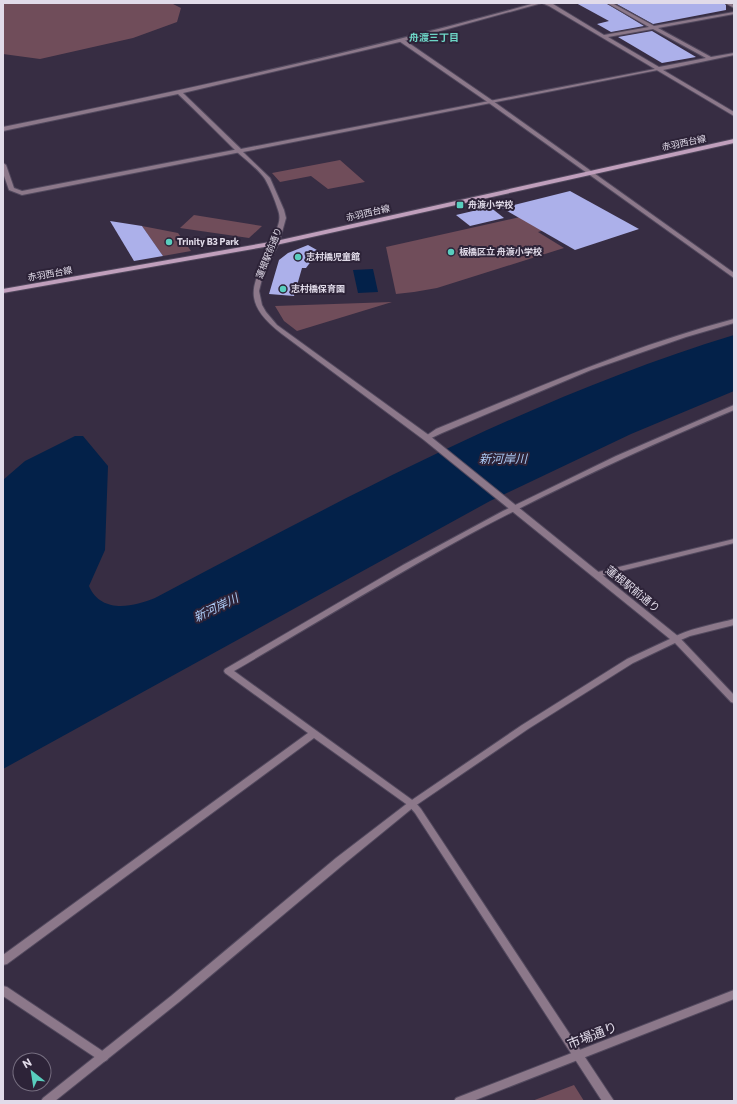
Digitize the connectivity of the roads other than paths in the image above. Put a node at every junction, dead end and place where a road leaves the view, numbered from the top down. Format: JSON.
{"nodes":[{"id":1,"x":540,"y":3,"type":"edge"},
{"id":2,"x":544,"y":3,"type":"edge"},
{"id":3,"x":558,"y":3,"type":"edge"},
{"id":4,"x":609,"y":3,"type":"edge"},
{"id":5,"x":727,"y":3,"type":"edge"},
{"id":6,"x":551,"y":5,"type":"junction"},
{"id":7,"x":734,"y":7,"type":"edge"},
{"id":8,"x":734,"y":13,"type":"edge"},
{"id":9,"x":654,"y":27,"type":"junction"},
{"id":10,"x":604,"y":36,"type":"junction"},
{"id":11,"x":401,"y":40,"type":"junction"},
{"id":12,"x":734,"y":54,"type":"edge"},
{"id":13,"x":710,"y":59,"type":"junction"},
{"id":14,"x":658,"y":69,"type":"junction"},
{"id":15,"x":178,"y":92,"type":"junction"},
{"id":16,"x":491,"y":102,"type":"junction"},
{"id":17,"x":734,"y":114,"type":"edge"},
{"id":18,"x":3,"y":129,"type":"edge"},
{"id":19,"x":734,"y":141,"type":"edge"},
{"id":20,"x":239,"y":151,"type":"junction"},
{"id":21,"x":3,"y":165,"type":"edge"},
{"id":22,"x":589,"y":173,"type":"junction"},
{"id":23,"x":276,"y":243,"type":"junction"},
{"id":24,"x":734,"y":276,"type":"edge"},
{"id":25,"x":3,"y":291,"type":"edge"},
{"id":26,"x":734,"y":321,"type":"edge"},
{"id":27,"x":734,"y":407,"type":"edge"},
{"id":28,"x":429,"y":439,"type":"junction"},
{"id":29,"x":512,"y":506,"type":"junction"},
{"id":30,"x":734,"y":541,"type":"edge"},
{"id":31,"x":597,"y":575,"type":"junction"},
{"id":32,"x":734,"y":622,"type":"edge"},
{"id":33,"x":676,"y":639,"type":"junction"},
{"id":34,"x":734,"y":700,"type":"edge"},
{"id":35,"x":313,"y":734,"type":"junction"},
{"id":36,"x":412,"y":804,"type":"junction"},
{"id":37,"x":3,"y":961,"type":"edge"},
{"id":38,"x":3,"y":990,"type":"edge"},
{"id":39,"x":734,"y":994,"type":"edge"},
{"id":40,"x":578,"y":1055,"type":"junction"},
{"id":41,"x":103,"y":1057,"type":"junction"},
{"id":42,"x":47,"y":1101,"type":"edge"},
{"id":43,"x":460,"y":1101,"type":"edge"},
{"id":44,"x":608,"y":1101,"type":"edge"}],
"edges":[{"from":1,"to":11,"type":"street"},
{"from":2,"to":6,"type":"street"},
{"from":3,"to":6,"type":"street"},
{"from":4,"to":9,"type":"street"},
{"from":5,"to":7,"type":"street"},
{"from":6,"to":10,"type":"street"},
{"from":8,"to":9,"type":"street"},
{"from":9,"to":10,"type":"street"},
{"from":9,"to":13,"type":"street"},
{"from":10,"to":14,"type":"street"},
{"from":11,"to":15,"type":"street"},
{"from":11,"to":16,"type":"street"},
{"from":12,"to":13,"type":"street"},
{"from":13,"to":14,"type":"street"},
{"from":14,"to":16,"type":"street"},
{"from":14,"to":17,"type":"street"},
{"from":15,"to":18,"type":"street"},
{"from":15,"to":20,"type":"street","name":"蓮根駅前通り"},
{"from":16,"to":20,"type":"street"},
{"from":16,"to":22,"type":"street"},
{"from":19,"to":22,"type":"main road","name":"赤羽西台線"},
{"from":20,"to":21,"type":"street"},
{"from":20,"to":23,"type":"street","name":"蓮根駅前通り"},
{"from":22,"to":23,"type":"main road","name":"赤羽西台線"},
{"from":22,"to":24,"type":"street"},
{"from":23,"to":25,"type":"main road","name":"赤羽西台線"},
{"from":23,"to":28,"type":"street","name":"蓮根駅前通り"},
{"from":26,"to":28,"type":"street"},
{"from":27,"to":29,"type":"street"},
{"from":28,"to":29,"type":"street","name":"蓮根駅前通り"},
{"from":29,"to":31,"type":"street","name":"蓮根駅前通り"},
{"from":29,"to":35,"type":"street"},
{"from":30,"to":31,"type":"street"},
{"from":31,"to":33,"type":"street","name":"蓮根駅前通り"},
{"from":32,"to":33,"type":"street"},
{"from":33,"to":34,"type":"street","name":"蓮根駅前通り"},
{"from":33,"to":36,"type":"street"},
{"from":35,"to":36,"type":"street"},
{"from":35,"to":37,"type":"street"},
{"from":36,"to":40,"type":"street"},
{"from":36,"to":41,"type":"street"},
{"from":38,"to":41,"type":"street"},
{"from":39,"to":40,"type":"street","name":"市場通り"},
{"from":40,"to":43,"type":"street","name":"市場通り"},
{"from":40,"to":44,"type":"street"},
{"from":41,"to":42,"type":"street"}]}
